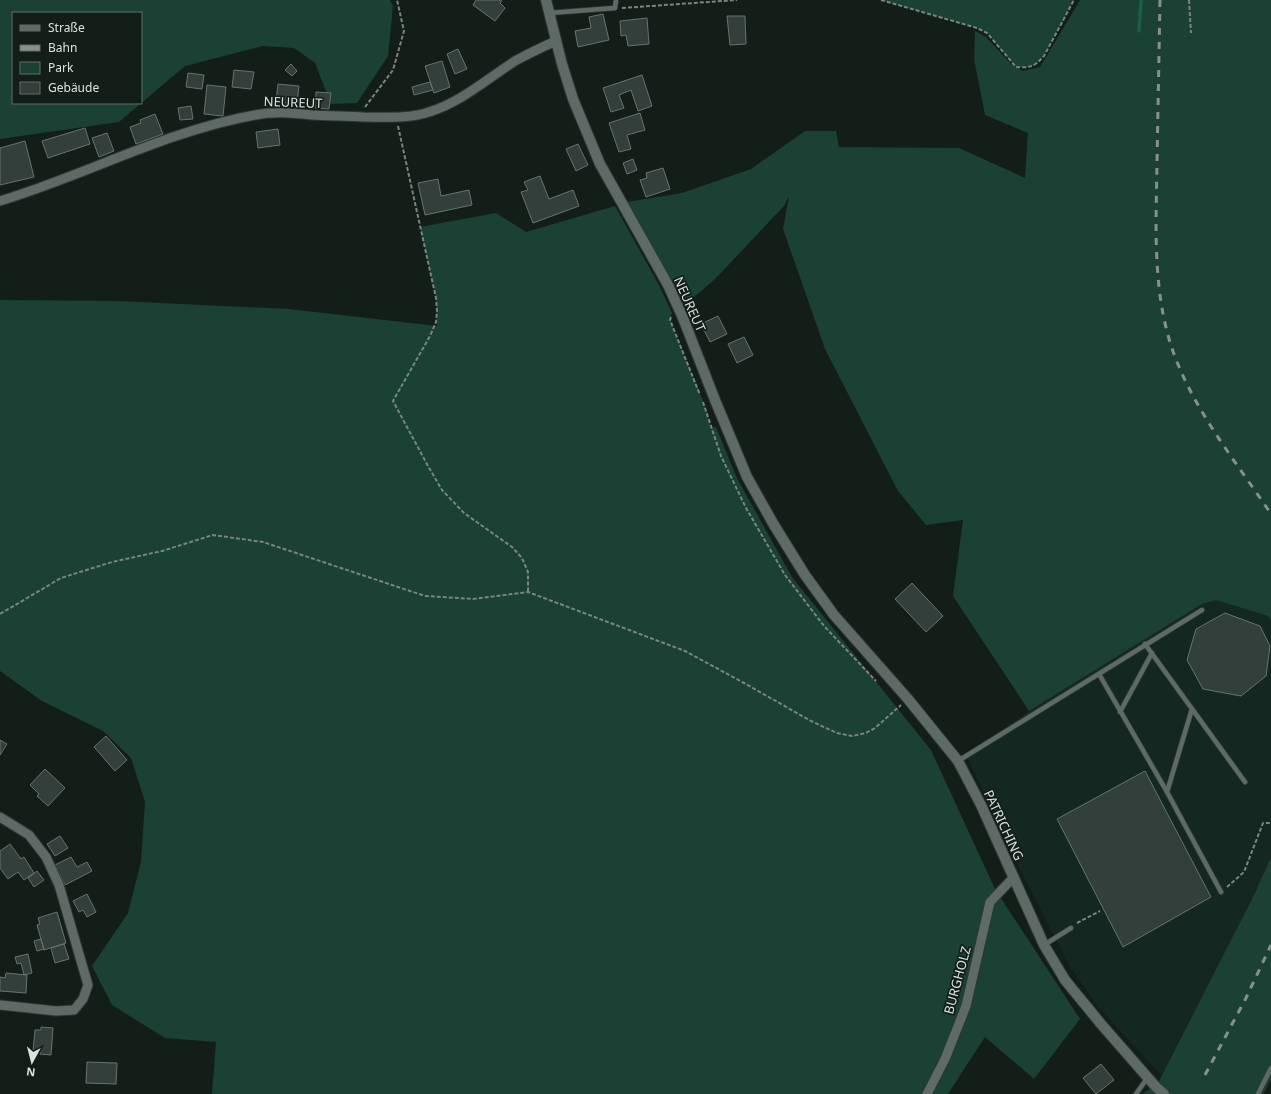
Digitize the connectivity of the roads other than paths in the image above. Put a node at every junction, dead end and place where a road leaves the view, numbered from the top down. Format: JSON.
{"nodes":[{"id":1,"x":546,"y":0,"type":"edge"},
{"id":2,"x":616,"y":0,"type":"edge"},
{"id":3,"x":549,"y":13,"type":"junction"},
{"id":4,"x":556,"y":41,"type":"junction"},
{"id":5,"x":0,"y":201,"type":"edge"},
{"id":6,"x":805,"y":575,"type":"joint"},
{"id":7,"x":1202,"y":610,"type":"dead end"},
{"id":8,"x":1145,"y":644,"type":"junction"},
{"id":9,"x":1152,"y":653,"type":"junction"},
{"id":10,"x":1100,"y":674,"type":"junction"},
{"id":11,"x":1192,"y":709,"type":"junction"},
{"id":12,"x":1120,"y":712,"type":"junction"},
{"id":13,"x":958,"y":761,"type":"junction"},
{"id":14,"x":1245,"y":782,"type":"dead end"},
{"id":15,"x":1167,"y":792,"type":"junction"},
{"id":16,"x":0,"y":817,"type":"edge"},
{"id":17,"x":1014,"y":877,"type":"junction"},
{"id":18,"x":1221,"y":892,"type":"road end"},
{"id":19,"x":1071,"y":928,"type":"road end"},
{"id":20,"x":1044,"y":944,"type":"junction"},
{"id":21,"x":0,"y":1005,"type":"edge"},
{"id":22,"x":1271,"y":1068,"type":"edge"},
{"id":23,"x":1148,"y":1077,"type":"junction"},
{"id":24,"x":927,"y":1094,"type":"edge"},
{"id":25,"x":1136,"y":1094,"type":"edge"},
{"id":26,"x":1164,"y":1094,"type":"edge"},
{"id":27,"x":1258,"y":1094,"type":"edge"}],
"edges":[{"from":1,"to":3,"type":"street","name":"NEUREUT"},
{"from":2,"to":3,"type":"lane"},
{"from":3,"to":4,"type":"street","name":"NEUREUT"},
{"from":4,"to":5,"type":"street","name":"NEUREUT"},
{"from":4,"to":6,"type":"street","name":"NEUREUT"},
{"from":6,"to":13,"type":"street","name":"PATRICHING"},
{"from":7,"to":8,"type":"lane"},
{"from":8,"to":9,"type":"lane"},
{"from":8,"to":10,"type":"lane"},
{"from":9,"to":11,"type":"lane"},
{"from":9,"to":12,"type":"lane"},
{"from":10,"to":12,"type":"lane"},
{"from":10,"to":13,"type":"lane"},
{"from":11,"to":14,"type":"lane"},
{"from":11,"to":15,"type":"lane"},
{"from":12,"to":15,"type":"lane"},
{"from":13,"to":17,"type":"street","name":"PATRICHING"},
{"from":15,"to":18,"type":"lane"},
{"from":16,"to":21,"type":"street"},
{"from":17,"to":20,"type":"street","name":"PATRICHING"},
{"from":17,"to":24,"type":"street","name":"BURGHOLZ"},
{"from":19,"to":20,"type":"lane"},
{"from":20,"to":23,"type":"street","name":"PATRICHING"},
{"from":22,"to":27,"type":"lane"},
{"from":23,"to":25,"type":"lane"},
{"from":23,"to":26,"type":"street","name":"PATRICHING"}]}
